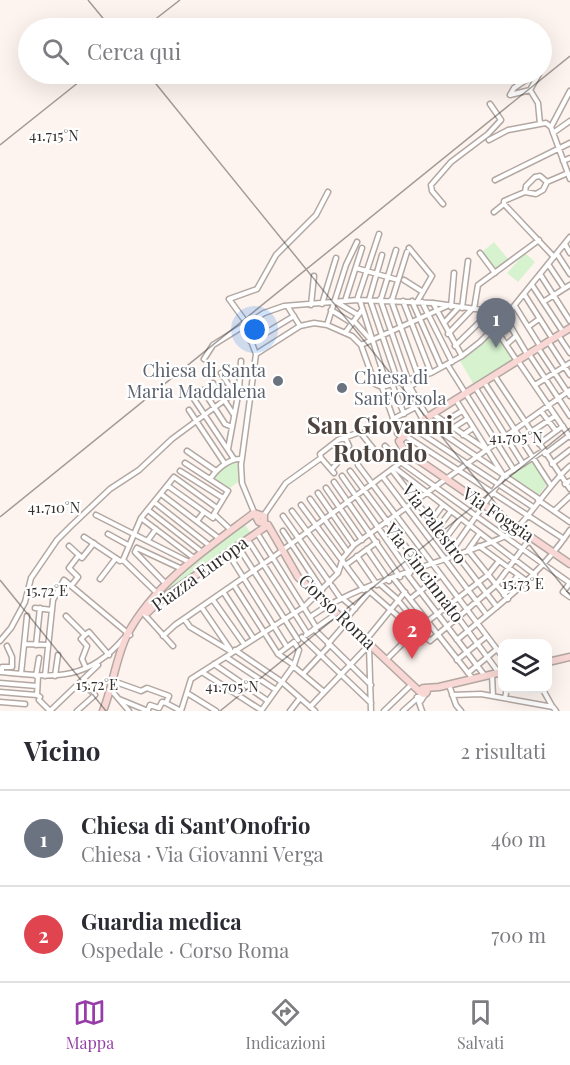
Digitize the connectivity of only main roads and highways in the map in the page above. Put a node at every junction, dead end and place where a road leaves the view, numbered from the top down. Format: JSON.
{"nodes":[{"id":1,"x":561,"y":333,"type":"edge"},
{"id":2,"x":262,"y":520,"type":"junction"},
{"id":3,"x":570,"y":564,"type":"edge"},
{"id":4,"x":158,"y":599,"type":"junction"},
{"id":5,"x":570,"y":657,"type":"edge"},
{"id":6,"x":552,"y":661,"type":"edge"},
{"id":7,"x":495,"y":674,"type":"edge"},
{"id":8,"x":102,"y":711,"type":"edge"}],
"edges":[{"from":1,"to":3,"type":"main road","name":"Via Foggia"},
{"from":2,"to":4,"type":"main road","name":"Piazza Europa"},
{"from":2,"to":4,"type":"main road","name":"Piazza Europa"},
{"from":2,"to":7,"type":"main road","name":"Corso Roma"},
{"from":4,"to":8,"type":"main road","name":"Piazza Europa"},
{"from":5,"to":6,"type":"main road"}]}
